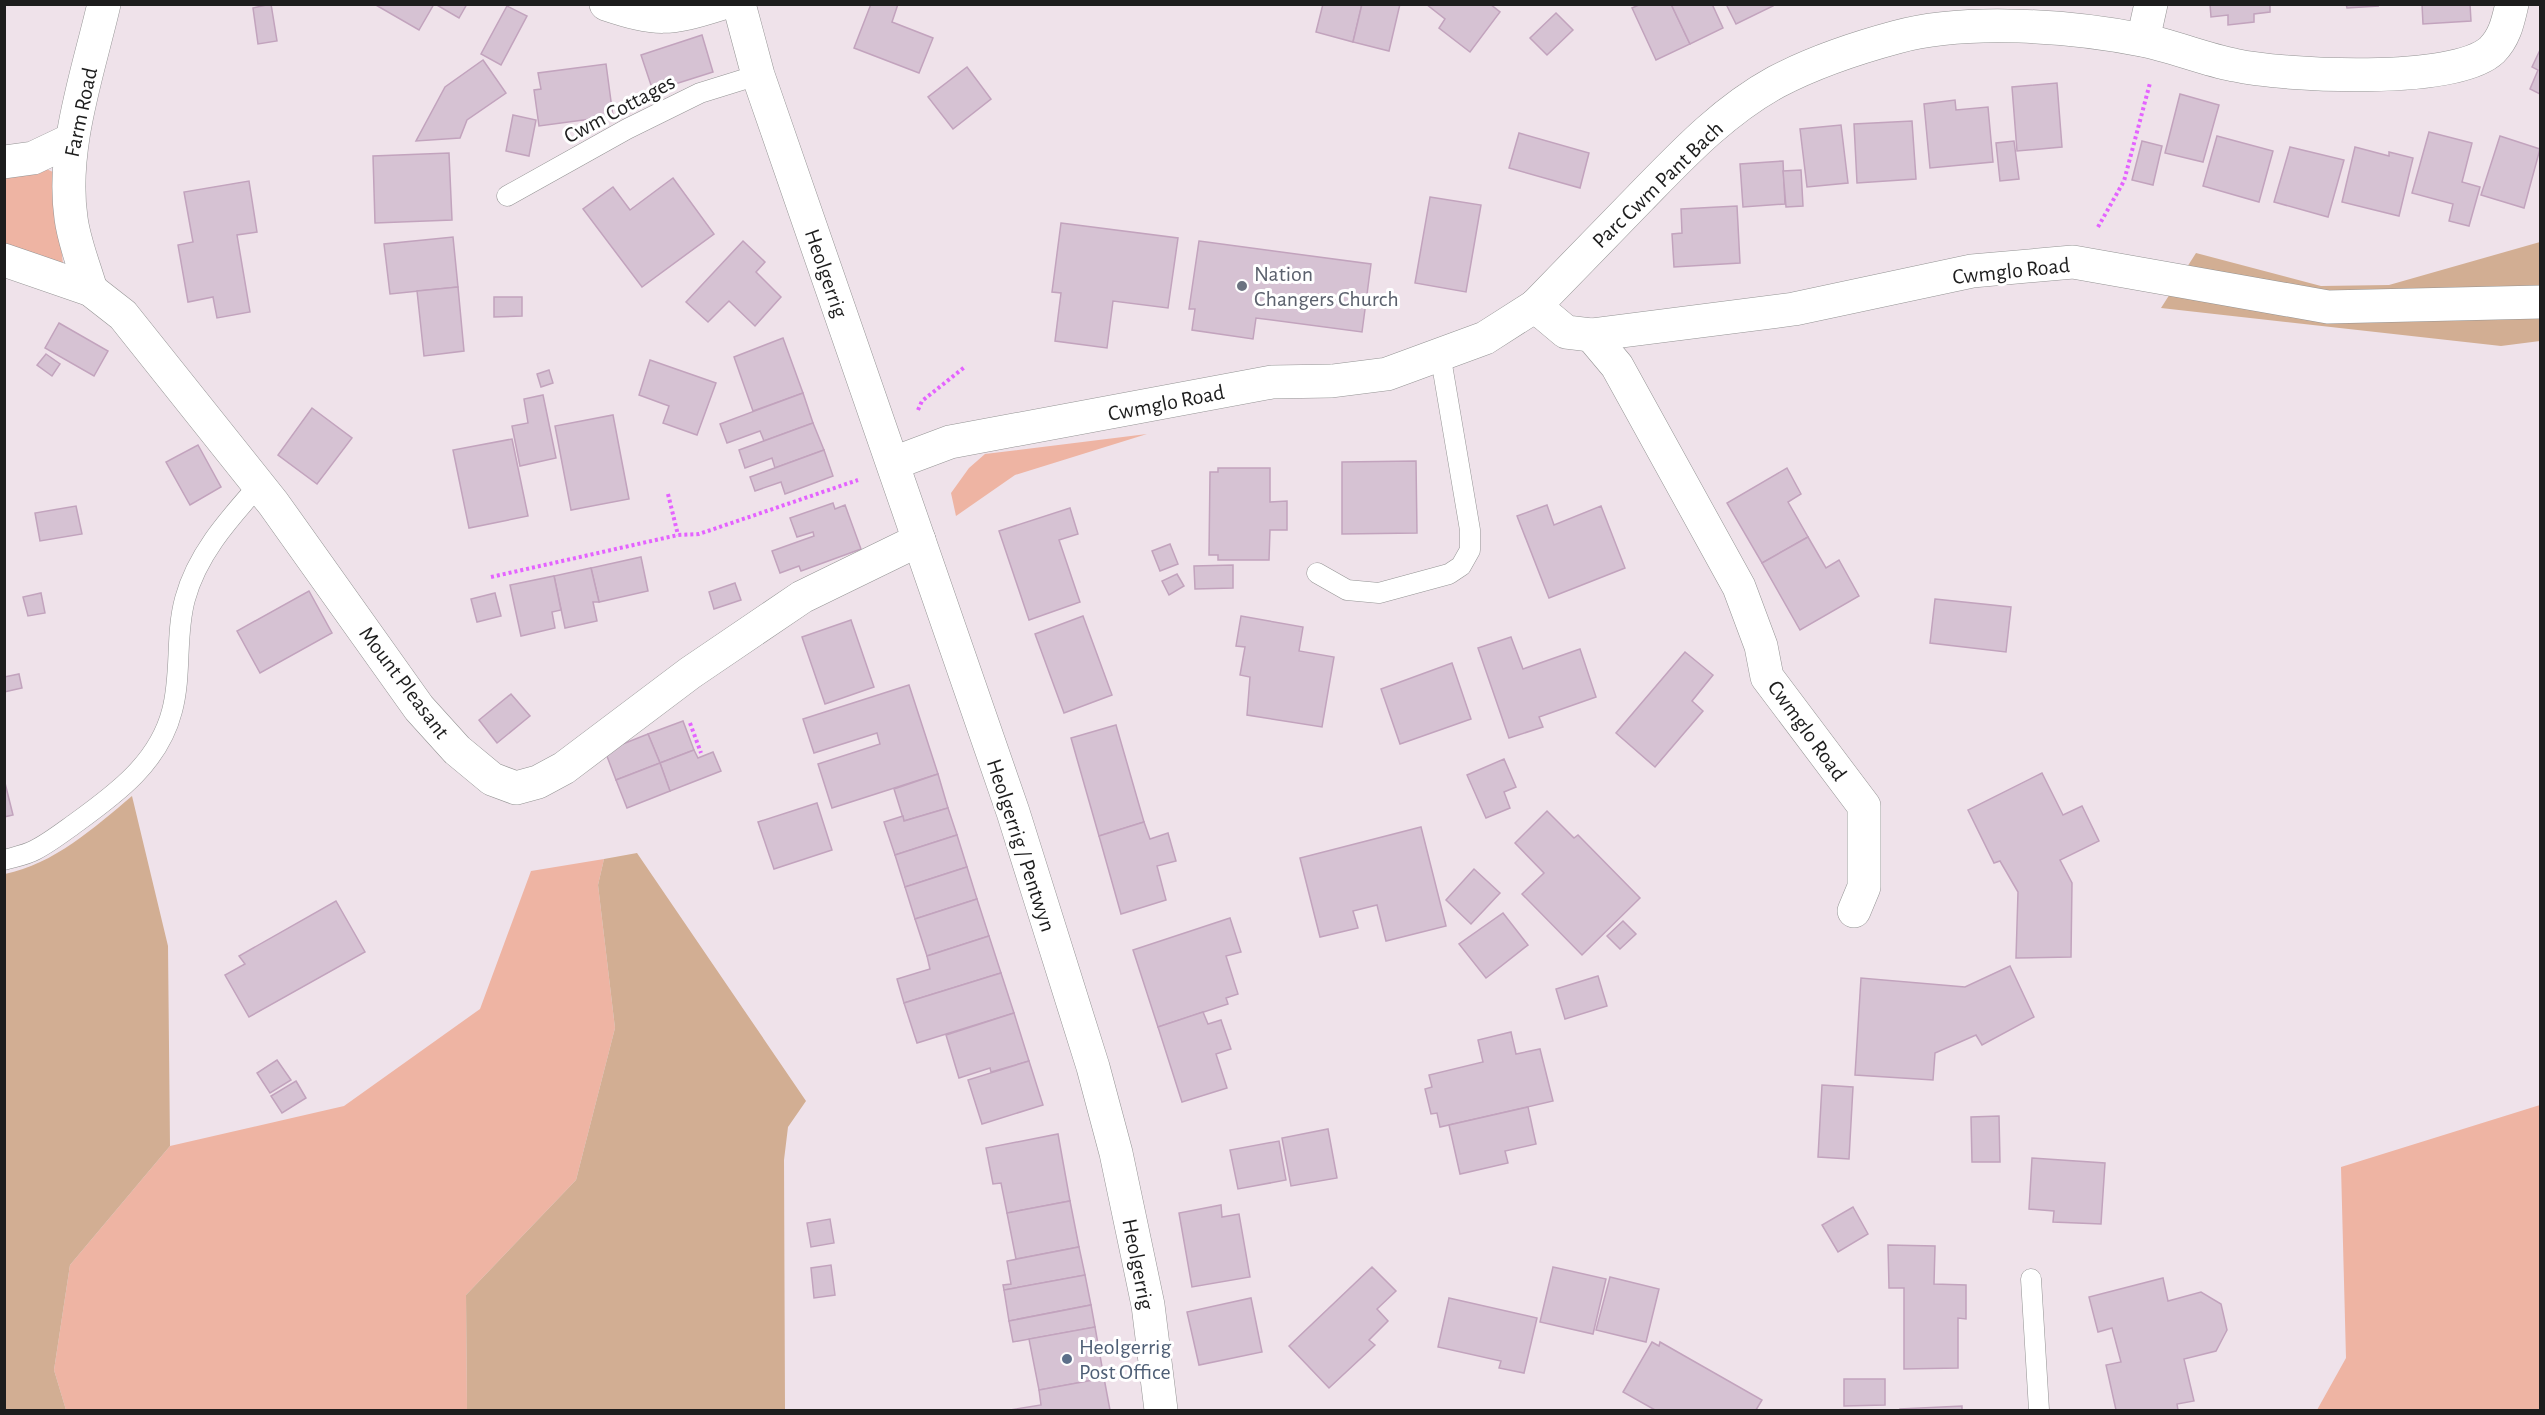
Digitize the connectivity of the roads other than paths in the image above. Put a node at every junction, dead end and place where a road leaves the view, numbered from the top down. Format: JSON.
{"nodes":[{"id":1,"x":104,"y":4,"type":"edge"},
{"id":2,"x":606,"y":4,"type":"edge"},
{"id":3,"x":720,"y":4,"type":"edge"},
{"id":4,"x":739,"y":4,"type":"edge"},
{"id":5,"x":2151,"y":4,"type":"edge"},
{"id":6,"x":2512,"y":4,"type":"edge"},
{"id":7,"x":2143,"y":40,"type":"junction"},
{"id":8,"x":758,"y":75,"type":"junction"},
{"id":9,"x":71,"y":140,"type":"junction"},
{"id":10,"x":4,"y":162,"type":"edge"},
{"id":11,"x":507,"y":196,"type":"dead end"},
{"id":12,"x":4,"y":260,"type":"edge"},
{"id":13,"x":91,"y":290,"type":"junction"},
{"id":14,"x":2541,"y":302,"type":"edge"},
{"id":15,"x":1534,"y":306,"type":"junction"},
{"id":16,"x":1591,"y":335,"type":"junction"},
{"id":17,"x":1440,"y":352,"type":"junction"},
{"id":18,"x":895,"y":465,"type":"junction"},
{"id":19,"x":259,"y":485,"type":"junction"},
{"id":20,"x":919,"y":540,"type":"junction"},
{"id":21,"x":1317,"y":573,"type":"dead end"},
{"id":22,"x":4,"y":860,"type":"edge"},
{"id":23,"x":1854,"y":911,"type":"dead end"},
{"id":24,"x":1116,"y":1153,"type":"joint"},
{"id":25,"x":2031,"y":1279,"type":"dead end"},
{"id":26,"x":1161,"y":1410,"type":"edge"},
{"id":27,"x":2039,"y":1410,"type":"edge"}],
"edges":[{"from":1,"to":9,"type":"street","name":"Farm Road"},
{"from":2,"to":3,"type":"street"},
{"from":4,"to":8,"type":"street","name":"Heolgerrig"},
{"from":5,"to":7,"type":"street"},
{"from":6,"to":7,"type":"street","name":"Parc Cwm Pant Bach"},
{"from":7,"to":15,"type":"street","name":"Parc Cwm Pant Bach"},
{"from":8,"to":11,"type":"lane","name":"Cwm Cottages"},
{"from":8,"to":18,"type":"street","name":"Heolgerrig"},
{"from":9,"to":10,"type":"street"},
{"from":9,"to":13,"type":"street","name":"Farm Road"},
{"from":12,"to":13,"type":"street","name":"Mount Pleasant"},
{"from":13,"to":19,"type":"street","name":"Mount Pleasant"},
{"from":14,"to":16,"type":"street","name":"Cwmglo Road"},
{"from":15,"to":16,"type":"street","name":"Cwmglo Road"},
{"from":15,"to":17,"type":"street","name":"Cwmglo Road"},
{"from":16,"to":23,"type":"street","name":"Cwmglo Road"},
{"from":17,"to":18,"type":"street","name":"Cwmglo Road"},
{"from":17,"to":21,"type":"lane"},
{"from":18,"to":20,"type":"street","name":"Heolgerrig"},
{"from":19,"to":20,"type":"street","name":"Mount Pleasant"},
{"from":19,"to":22,"type":"lane"},
{"from":20,"to":24,"type":"street","name":"Heolgerrig / Pentwyn"},
{"from":24,"to":26,"type":"street","name":"Heolgerrig"},
{"from":25,"to":27,"type":"lane"}]}
